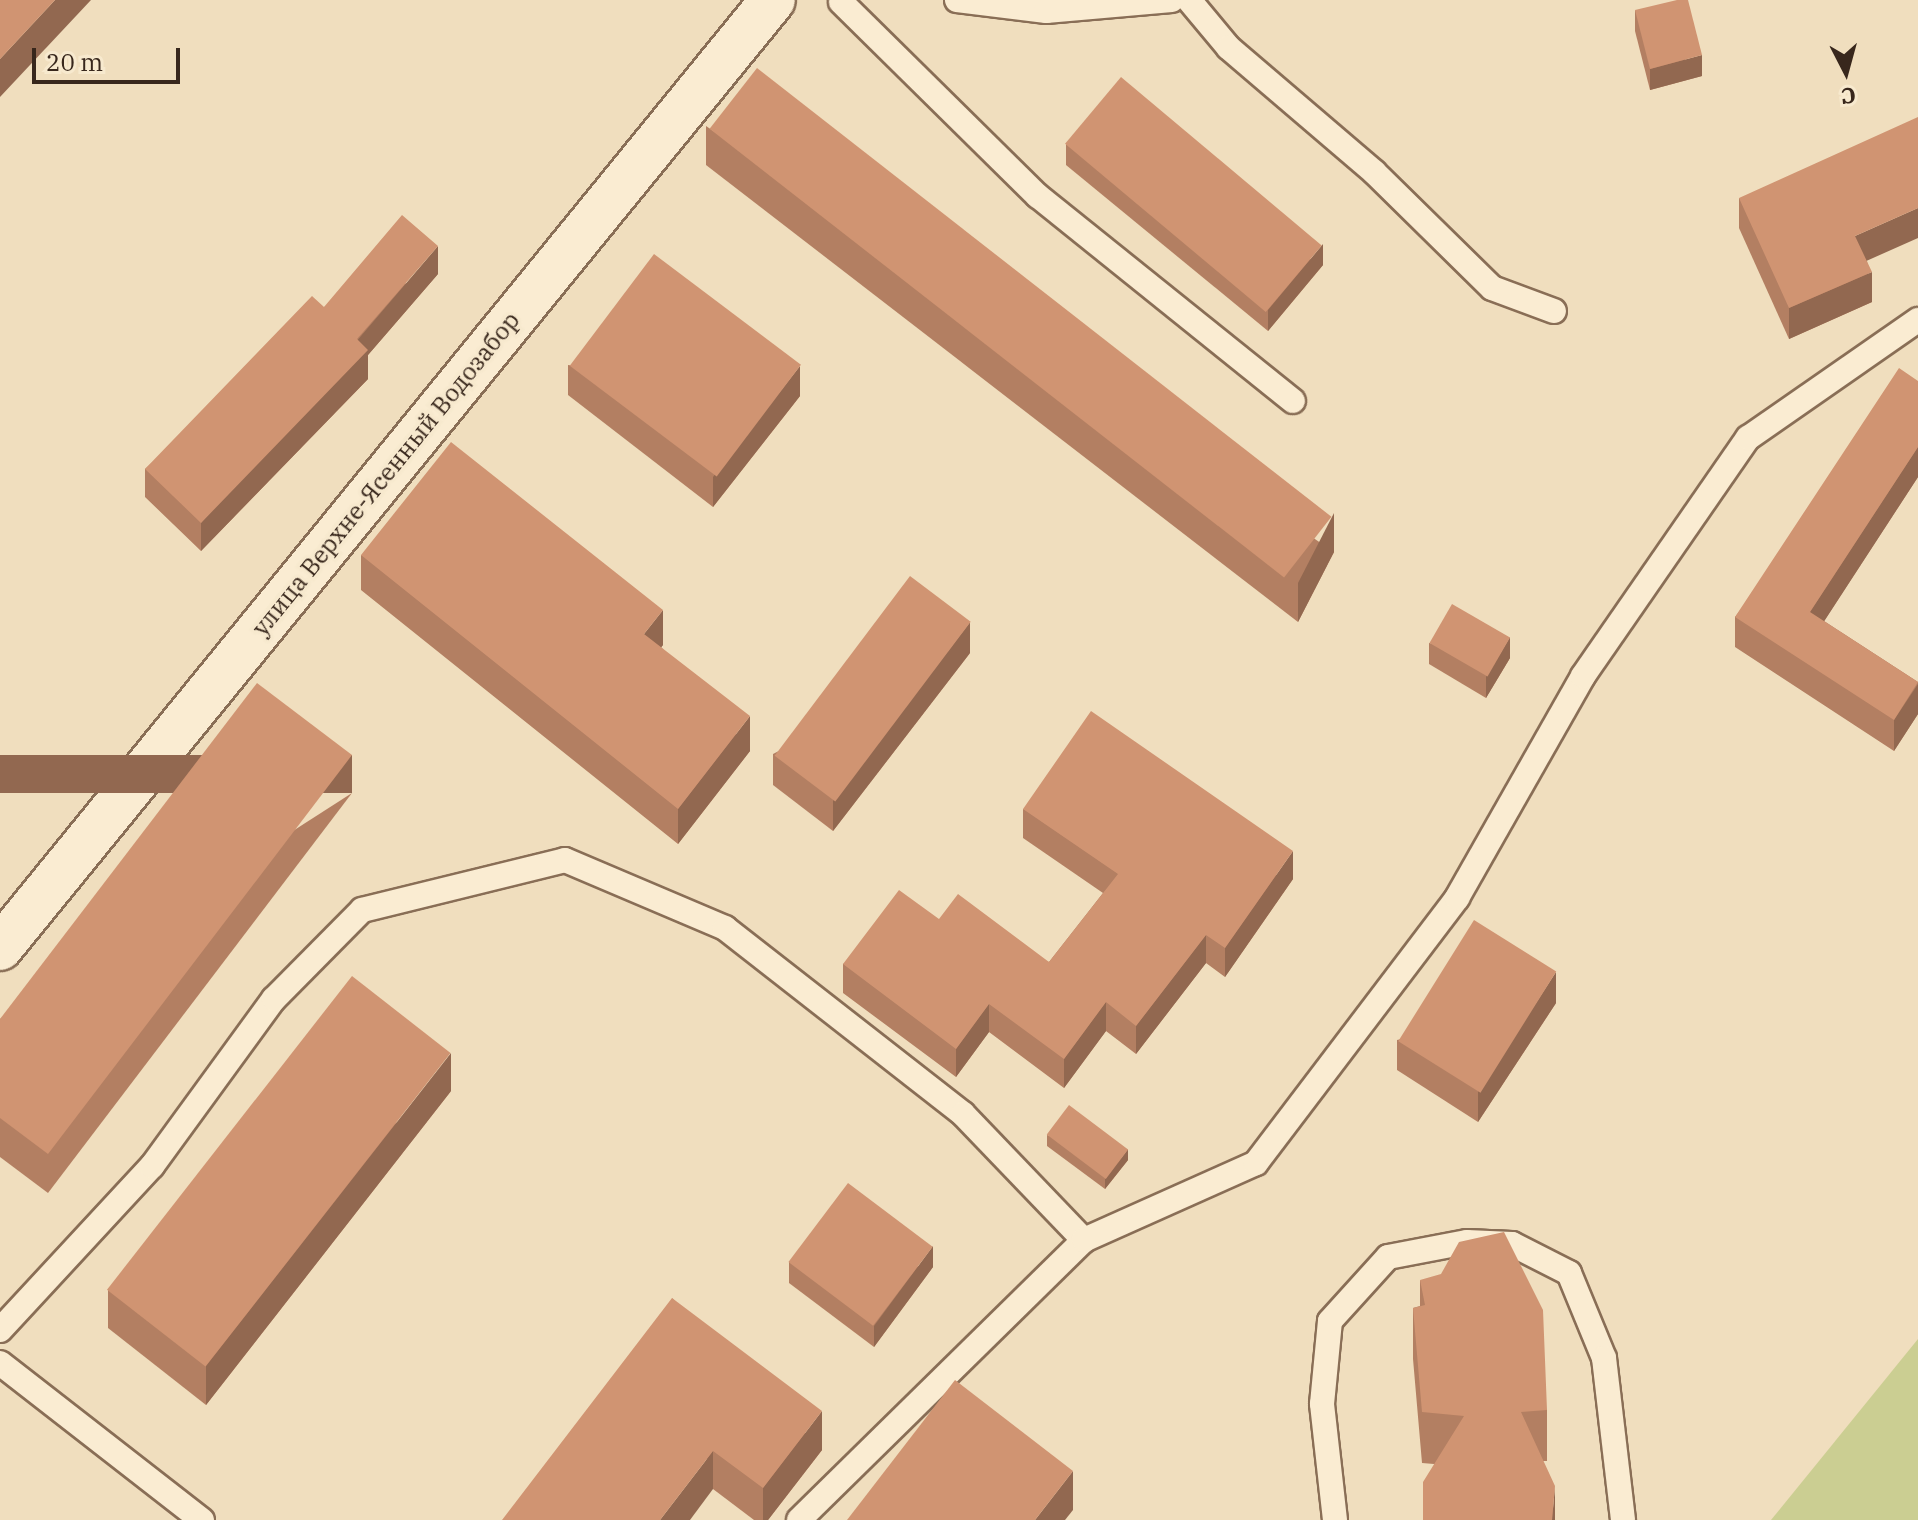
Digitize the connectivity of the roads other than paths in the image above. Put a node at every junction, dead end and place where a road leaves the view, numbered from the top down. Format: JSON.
{"nodes":[{"id":1,"x":773,"y":0,"type":"edge"},
{"id":2,"x":957,"y":0,"type":"edge"},
{"id":3,"x":1172,"y":0,"type":"edge"},
{"id":4,"x":1189,"y":0,"type":"edge"},
{"id":5,"x":846,"y":1,"type":"edge"},
{"id":6,"x":1554,"y":311,"type":"dead end"},
{"id":7,"x":1918,"y":320,"type":"edge"},
{"id":8,"x":1293,"y":401,"type":"dead end"},
{"id":9,"x":0,"y":948,"type":"edge"},
{"id":10,"x":1084,"y":1240,"type":"junction"},
{"id":11,"x":0,"y":1330,"type":"edge"},
{"id":12,"x":0,"y":1363,"type":"edge"},
{"id":13,"x":202,"y":1520,"type":"edge"},
{"id":14,"x":799,"y":1520,"type":"edge"},
{"id":15,"x":1335,"y":1520,"type":"edge"},
{"id":16,"x":1623,"y":1520,"type":"edge"}],
"edges":[{"from":1,"to":9,"type":"street","name":"улица Верхне-Ясенный Водозабор"},
{"from":2,"to":3,"type":"lane"},
{"from":4,"to":6,"type":"lane"},
{"from":5,"to":8,"type":"lane"},
{"from":7,"to":10,"type":"lane"},
{"from":10,"to":11,"type":"lane"},
{"from":10,"to":14,"type":"lane"},
{"from":12,"to":13,"type":"lane"},
{"from":15,"to":16,"type":"lane"}]}
